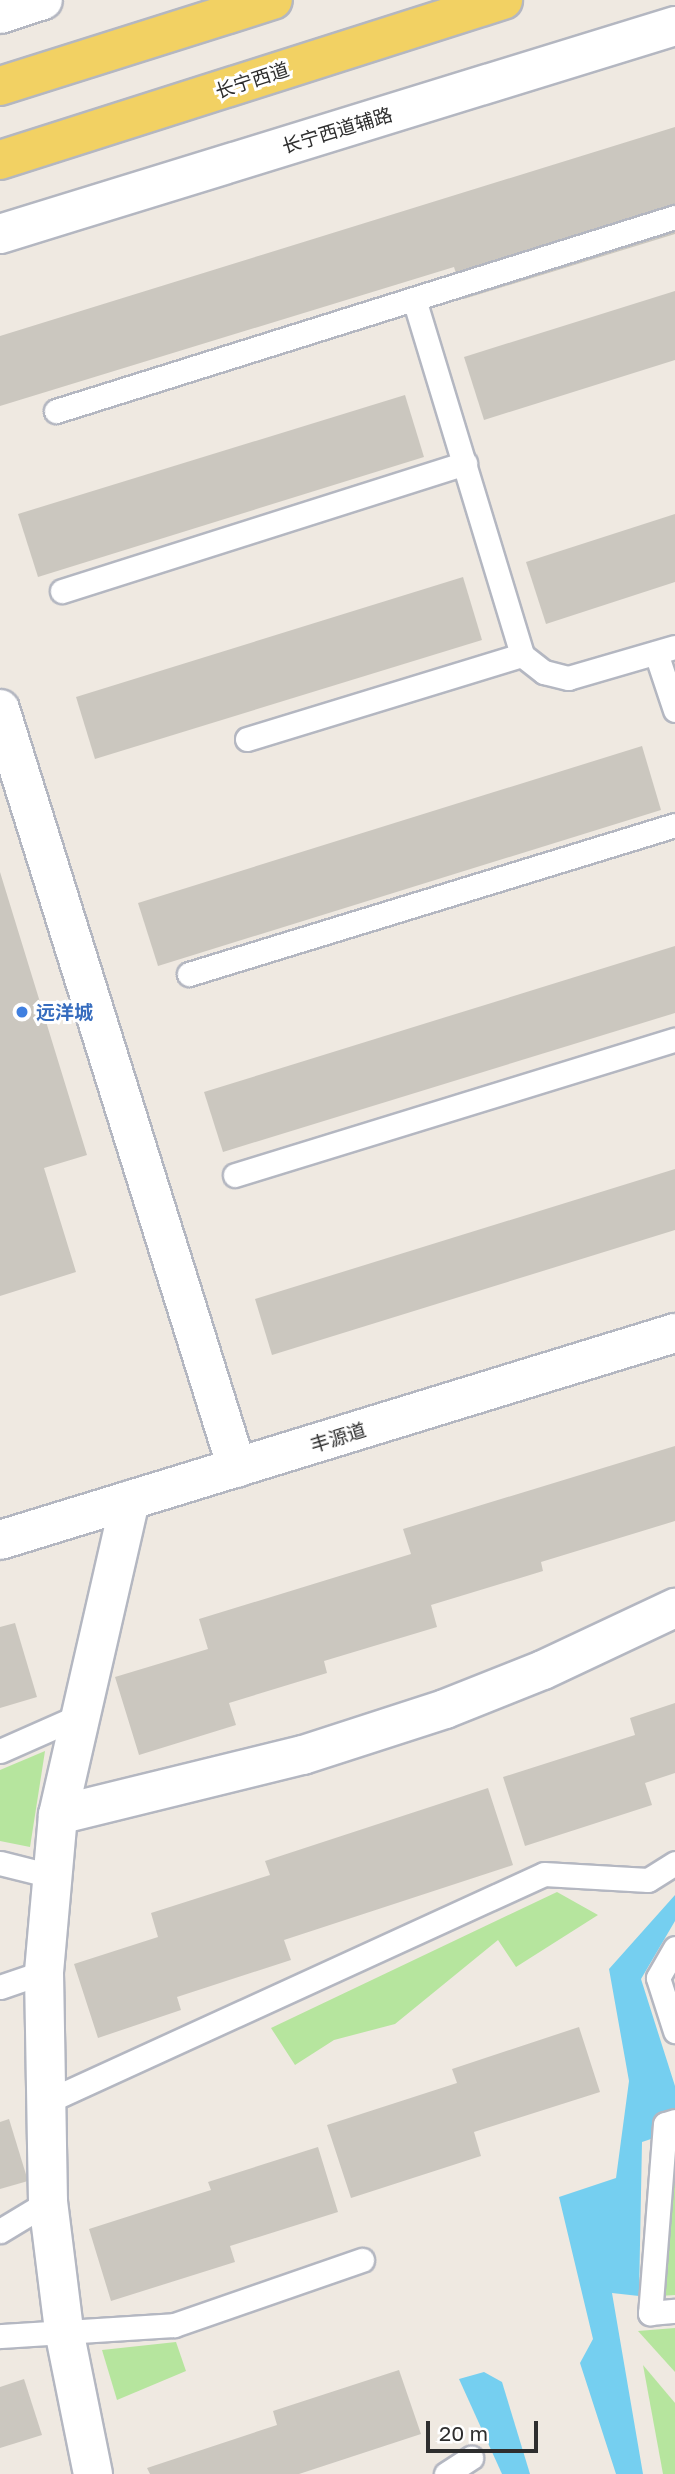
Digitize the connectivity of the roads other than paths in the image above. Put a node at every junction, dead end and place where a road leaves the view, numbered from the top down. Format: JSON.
{"nodes":[{"id":1,"x":43,"y":0,"type":"edge"},
{"id":2,"x":273,"y":0,"type":"edge"},
{"id":3,"x":503,"y":0,"type":"edge"},
{"id":4,"x":0,"y":14,"type":"edge"},
{"id":5,"x":675,"y":26,"type":"edge"},
{"id":6,"x":0,"y":86,"type":"edge"},
{"id":7,"x":0,"y":160,"type":"edge"},
{"id":8,"x":675,"y":217,"type":"edge"},
{"id":9,"x":0,"y":234,"type":"edge"},
{"id":10,"x":414,"y":299,"type":"junction"},
{"id":11,"x":55,"y":411,"type":"dead end"},
{"id":12,"x":465,"y":463,"type":"junction"},
{"id":13,"x":61,"y":591,"type":"dead end"},
{"id":14,"x":666,"y":650,"type":"edge"},
{"id":15,"x":522,"y":655,"type":"junction"},
{"id":16,"x":0,"y":709,"type":"edge"},
{"id":17,"x":675,"y":710,"type":"edge"},
{"id":18,"x":247,"y":739,"type":"dead end"},
{"id":19,"x":675,"y":825,"type":"edge"},
{"id":20,"x":189,"y":974,"type":"dead end"},
{"id":21,"x":675,"y":1040,"type":"edge"},
{"id":22,"x":235,"y":1175,"type":"dead end"},
{"id":23,"x":675,"y":1333,"type":"edge"},
{"id":24,"x":237,"y":1468,"type":"junction"},
{"id":25,"x":130,"y":1500,"type":"junction"},
{"id":26,"x":0,"y":1540,"type":"edge"},
{"id":27,"x":675,"y":1608,"type":"edge"},
{"id":28,"x":79,"y":1717,"type":"junction"},
{"id":29,"x":0,"y":1751,"type":"edge"},
{"id":30,"x":58,"y":1815,"type":"junction"},
{"id":31,"x":0,"y":1863,"type":"edge"},
{"id":32,"x":675,"y":1863,"type":"edge"},
{"id":33,"x":52,"y":1876,"type":"junction"},
{"id":34,"x":675,"y":1948,"type":"edge"},
{"id":35,"x":44,"y":1972,"type":"junction"},
{"id":36,"x":0,"y":1987,"type":"edge"},
{"id":37,"x":675,"y":2031,"type":"edge"},
{"id":38,"x":48,"y":2101,"type":"junction"},
{"id":39,"x":675,"y":2121,"type":"edge"},
{"id":40,"x":48,"y":2203,"type":"junction"},
{"id":41,"x":0,"y":2231,"type":"edge"},
{"id":42,"x":362,"y":2260,"type":"dead end"},
{"id":43,"x":675,"y":2311,"type":"edge"},
{"id":44,"x":64,"y":2330,"type":"junction"},
{"id":45,"x":0,"y":2336,"type":"edge"},
{"id":46,"x":471,"y":2458,"type":"dead end"},
{"id":47,"x":91,"y":2473,"type":"edge"},
{"id":48,"x":446,"y":2474,"type":"edge"}],
"edges":[{"from":1,"to":4,"type":"street"},
{"from":2,"to":6,"type":"main road"},
{"from":3,"to":7,"type":"main road","name":"长宁西道"},
{"from":5,"to":9,"type":"street","name":"长宁西道辅路"},
{"from":8,"to":10,"type":"lane"},
{"from":10,"to":11,"type":"lane"},
{"from":10,"to":12,"type":"lane"},
{"from":12,"to":13,"type":"lane"},
{"from":12,"to":15,"type":"lane"},
{"from":14,"to":15,"type":"lane"},
{"from":14,"to":17,"type":"lane"},
{"from":15,"to":18,"type":"lane"},
{"from":16,"to":24,"type":"street"},
{"from":19,"to":20,"type":"lane"},
{"from":21,"to":22,"type":"lane"},
{"from":23,"to":24,"type":"street","name":"丰源道"},
{"from":24,"to":25,"type":"street","name":"丰源道"},
{"from":25,"to":26,"type":"street","name":"丰源道"},
{"from":25,"to":28,"type":"street"},
{"from":27,"to":30,"type":"street"},
{"from":28,"to":29,"type":"lane"},
{"from":28,"to":30,"type":"street"},
{"from":30,"to":33,"type":"street"},
{"from":31,"to":33,"type":"lane"},
{"from":32,"to":38,"type":"lane"},
{"from":33,"to":35,"type":"street"},
{"from":34,"to":37,"type":"lane"},
{"from":35,"to":36,"type":"lane"},
{"from":35,"to":38,"type":"street"},
{"from":38,"to":40,"type":"street"},
{"from":39,"to":43,"type":"lane"},
{"from":40,"to":41,"type":"lane"},
{"from":40,"to":44,"type":"street"},
{"from":42,"to":44,"type":"lane"},
{"from":44,"to":45,"type":"lane"},
{"from":44,"to":47,"type":"street"},
{"from":46,"to":48,"type":"lane"}]}
